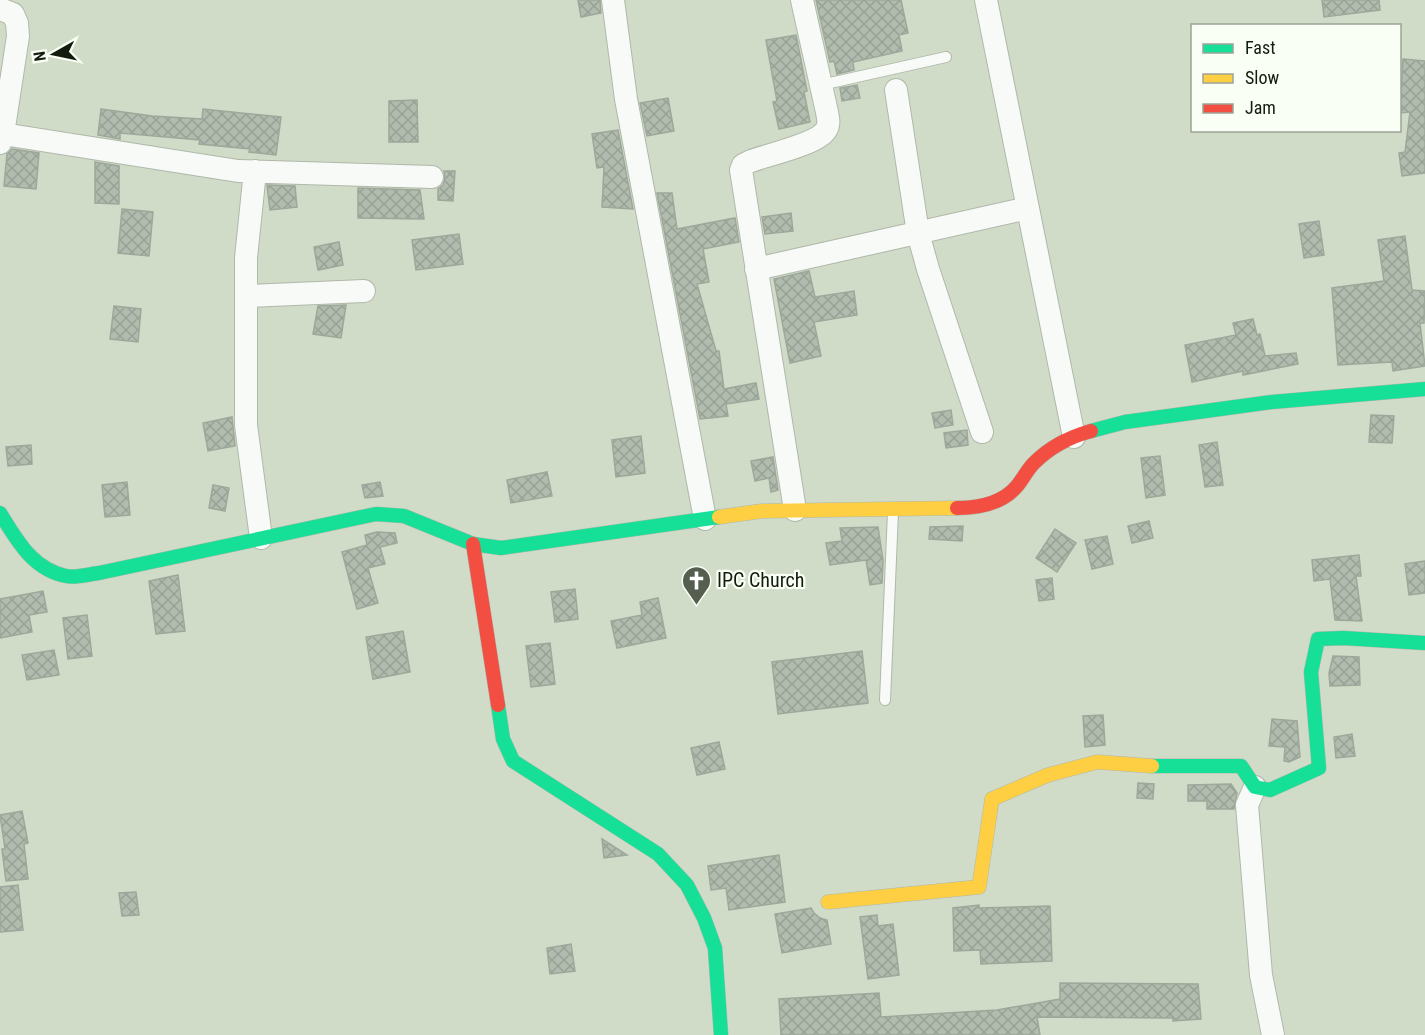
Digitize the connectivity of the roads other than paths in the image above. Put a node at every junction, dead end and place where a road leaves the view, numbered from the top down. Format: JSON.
{"nodes":[{"id":1,"x":613,"y":0,"type":"edge"},
{"id":2,"x":802,"y":0,"type":"edge"},
{"id":3,"x":986,"y":0,"type":"edge"},
{"id":4,"x":0,"y":9,"type":"edge"},
{"id":5,"x":946,"y":57,"type":"dead end"},
{"id":6,"x":821,"y":85,"type":"junction"},
{"id":7,"x":896,"y":90,"type":"dead end"},
{"id":8,"x":2,"y":139,"type":"edge"},
{"id":9,"x":255,"y":171,"type":"junction"},
{"id":10,"x":432,"y":177,"type":"dead end"},
{"id":11,"x":1028,"y":208,"type":"junction"},
{"id":12,"x":918,"y":233,"type":"junction"},
{"id":13,"x":756,"y":268,"type":"junction"},
{"id":14,"x":364,"y":291,"type":"dead end"},
{"id":15,"x":246,"y":296,"type":"junction"},
{"id":16,"x":1425,"y":389,"type":"edge"},
{"id":17,"x":982,"y":432,"type":"dead end"},
{"id":18,"x":1074,"y":437,"type":"junction"},
{"id":19,"x":893,"y":509,"type":"junction"},
{"id":20,"x":795,"y":510,"type":"junction"},
{"id":21,"x":0,"y":513,"type":"edge"},
{"id":22,"x":705,"y":519,"type":"junction"},
{"id":23,"x":261,"y":538,"type":"junction"},
{"id":24,"x":473,"y":544,"type":"junction"},
{"id":25,"x":1425,"y":643,"type":"edge"},
{"id":26,"x":885,"y":700,"type":"dead end"},
{"id":27,"x":1255,"y":787,"type":"junction"},
{"id":28,"x":828,"y":902,"type":"dead end"},
{"id":29,"x":721,"y":1035,"type":"edge"},
{"id":30,"x":1273,"y":1035,"type":"edge"}],
"edges":[{"from":1,"to":22,"type":"street"},
{"from":2,"to":6,"type":"street"},
{"from":3,"to":11,"type":"street"},
{"from":4,"to":8,"type":"street"},
{"from":5,"to":6,"type":"lane"},
{"from":6,"to":13,"type":"street"},
{"from":7,"to":12,"type":"street"},
{"from":8,"to":9,"type":"street"},
{"from":9,"to":10,"type":"street"},
{"from":9,"to":15,"type":"street"},
{"from":11,"to":12,"type":"street"},
{"from":11,"to":18,"type":"street"},
{"from":12,"to":13,"type":"street"},
{"from":12,"to":17,"type":"street"},
{"from":13,"to":20,"type":"street"},
{"from":14,"to":15,"type":"street"},
{"from":15,"to":23,"type":"street"},
{"from":16,"to":18,"type":"street"},
{"from":18,"to":19,"type":"street"},
{"from":19,"to":20,"type":"street"},
{"from":19,"to":26,"type":"lane"},
{"from":20,"to":22,"type":"street"},
{"from":21,"to":23,"type":"street"},
{"from":22,"to":24,"type":"street"},
{"from":23,"to":24,"type":"street"},
{"from":24,"to":29,"type":"street"},
{"from":25,"to":27,"type":"street"},
{"from":27,"to":28,"type":"street"},
{"from":27,"to":30,"type":"street"}]}
